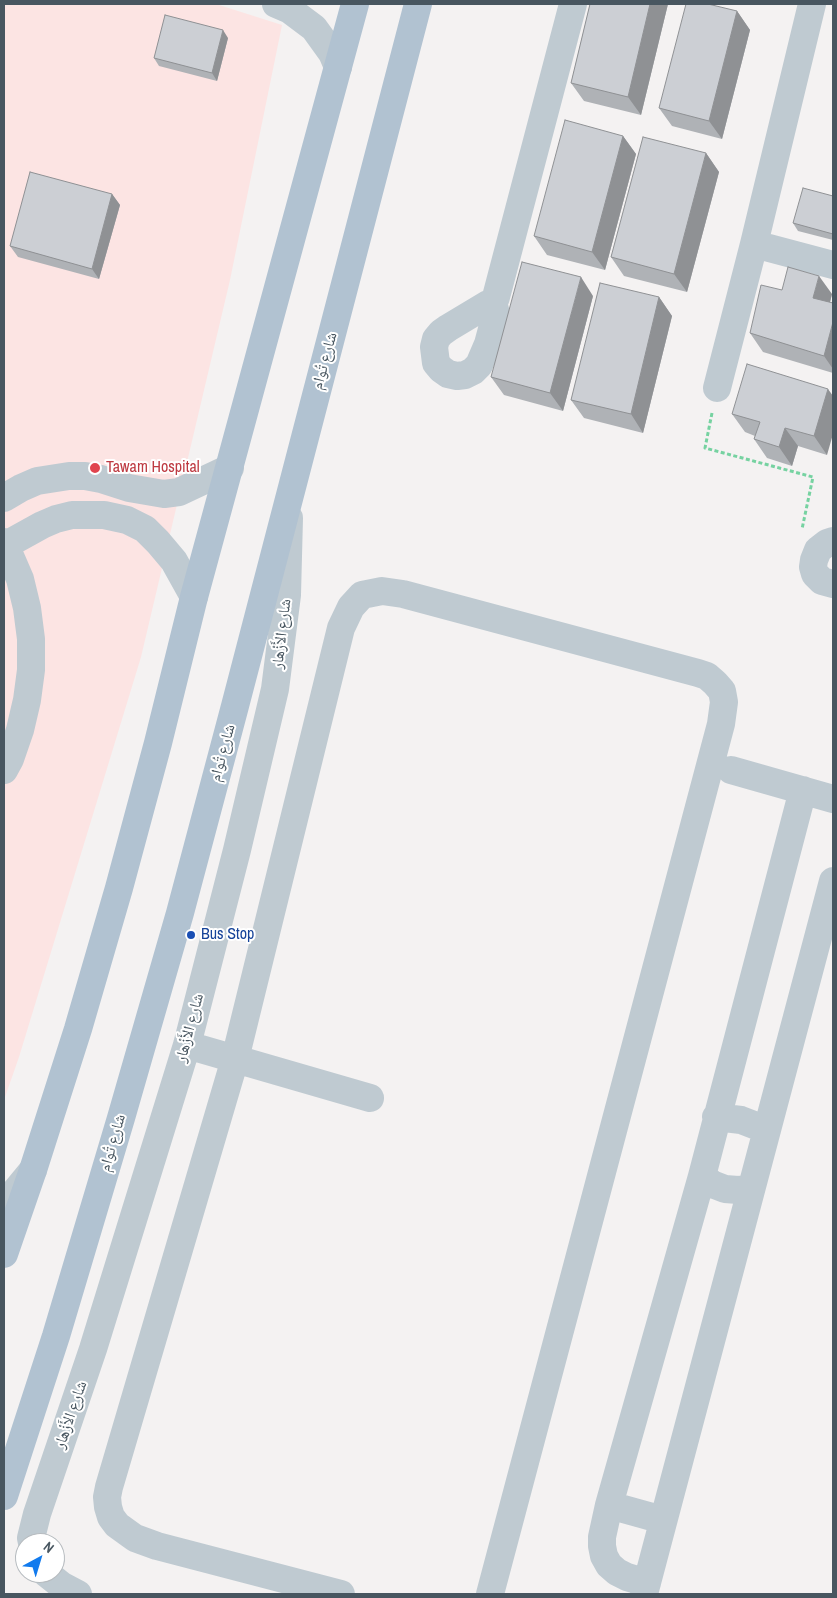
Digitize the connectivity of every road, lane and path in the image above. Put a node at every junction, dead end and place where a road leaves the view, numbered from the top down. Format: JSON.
{"nodes":[{"id":1,"x":276,"y":4,"type":"edge"},
{"id":2,"x":355,"y":4,"type":"edge"},
{"id":3,"x":418,"y":4,"type":"edge"},
{"id":4,"x":573,"y":4,"type":"edge"},
{"id":5,"x":812,"y":4,"type":"edge"},
{"id":6,"x":338,"y":67,"type":"junction"},
{"id":7,"x":754,"y":244,"type":"junction"},
{"id":8,"x":833,"y":265,"type":"edge"},
{"id":9,"x":493,"y":305,"type":"dead end"},
{"id":10,"x":717,"y":388,"type":"joint"},
{"id":11,"x":230,"y":468,"type":"junction"},
{"id":12,"x":4,"y":498,"type":"edge"},
{"id":13,"x":289,"y":499,"type":"junction"},
{"id":14,"x":4,"y":544,"type":"edge"},
{"id":15,"x":826,"y":546,"type":"edge"},
{"id":16,"x":833,"y":584,"type":"edge"},
{"id":17,"x":194,"y":596,"type":"junction"},
{"id":18,"x":4,"y":770,"type":"edge"},
{"id":19,"x":731,"y":770,"type":"dead end"},
{"id":20,"x":803,"y":790,"type":"junction"},
{"id":21,"x":833,"y":799,"type":"edge"},
{"id":22,"x":833,"y":881,"type":"edge"},
{"id":23,"x":186,"y":1045,"type":"junction"},
{"id":24,"x":235,"y":1059,"type":"junction"},
{"id":25,"x":370,"y":1098,"type":"dead end"},
{"id":26,"x":716,"y":1117,"type":"junction"},
{"id":27,"x":767,"y":1130,"type":"junction"},
{"id":28,"x":33,"y":1170,"type":"junction"},
{"id":29,"x":702,"y":1176,"type":"junction"},
{"id":30,"x":751,"y":1189,"type":"junction"},
{"id":31,"x":4,"y":1205,"type":"edge"},
{"id":32,"x":4,"y":1254,"type":"edge"},
{"id":33,"x":4,"y":1496,"type":"edge"},
{"id":34,"x":609,"y":1505,"type":"junction"},
{"id":35,"x":663,"y":1520,"type":"junction"},
{"id":36,"x":32,"y":1533,"type":"edge"},
{"id":37,"x":58,"y":1583,"type":"edge"},
{"id":38,"x":646,"y":1588,"type":"edge"},
{"id":39,"x":78,"y":1594,"type":"edge"},
{"id":40,"x":341,"y":1594,"type":"edge"},
{"id":41,"x":490,"y":1594,"type":"edge"}],
"edges":[{"from":1,"to":6,"type":"street"},
{"from":2,"to":6,"type":"main road"},
{"from":3,"to":13,"type":"main road","name":"شارع تُوام"},
{"from":4,"to":9,"type":"street"},
{"from":5,"to":7,"type":"street"},
{"from":6,"to":11,"type":"main road"},
{"from":7,"to":8,"type":"street"},
{"from":7,"to":10,"type":"street"},
{"from":10,"to":15,"type":"path"},
{"from":11,"to":12,"type":"street"},
{"from":11,"to":17,"type":"main road"},
{"from":13,"to":23,"type":"street","name":"شارع الأَزْهار"},
{"from":13,"to":33,"type":"main road","name":"شارع تُوام"},
{"from":14,"to":17,"type":"street"},
{"from":14,"to":18,"type":"street"},
{"from":15,"to":16,"type":"street"},
{"from":17,"to":28,"type":"main road"},
{"from":19,"to":20,"type":"street"},
{"from":20,"to":21,"type":"street"},
{"from":20,"to":26,"type":"street"},
{"from":22,"to":27,"type":"street"},
{"from":23,"to":24,"type":"street"},
{"from":23,"to":36,"type":"street","name":"شارع الأَزْهار"},
{"from":24,"to":25,"type":"street"},
{"from":24,"to":40,"type":"street"},
{"from":24,"to":41,"type":"street"},
{"from":26,"to":27,"type":"street"},
{"from":26,"to":29,"type":"street"},
{"from":27,"to":30,"type":"street"},
{"from":28,"to":31,"type":"street"},
{"from":28,"to":32,"type":"main road"},
{"from":29,"to":30,"type":"street"},
{"from":29,"to":34,"type":"street"},
{"from":30,"to":35,"type":"street"},
{"from":34,"to":35,"type":"street"},
{"from":34,"to":38,"type":"street"},
{"from":35,"to":38,"type":"street"},
{"from":37,"to":39,"type":"street"}]}
